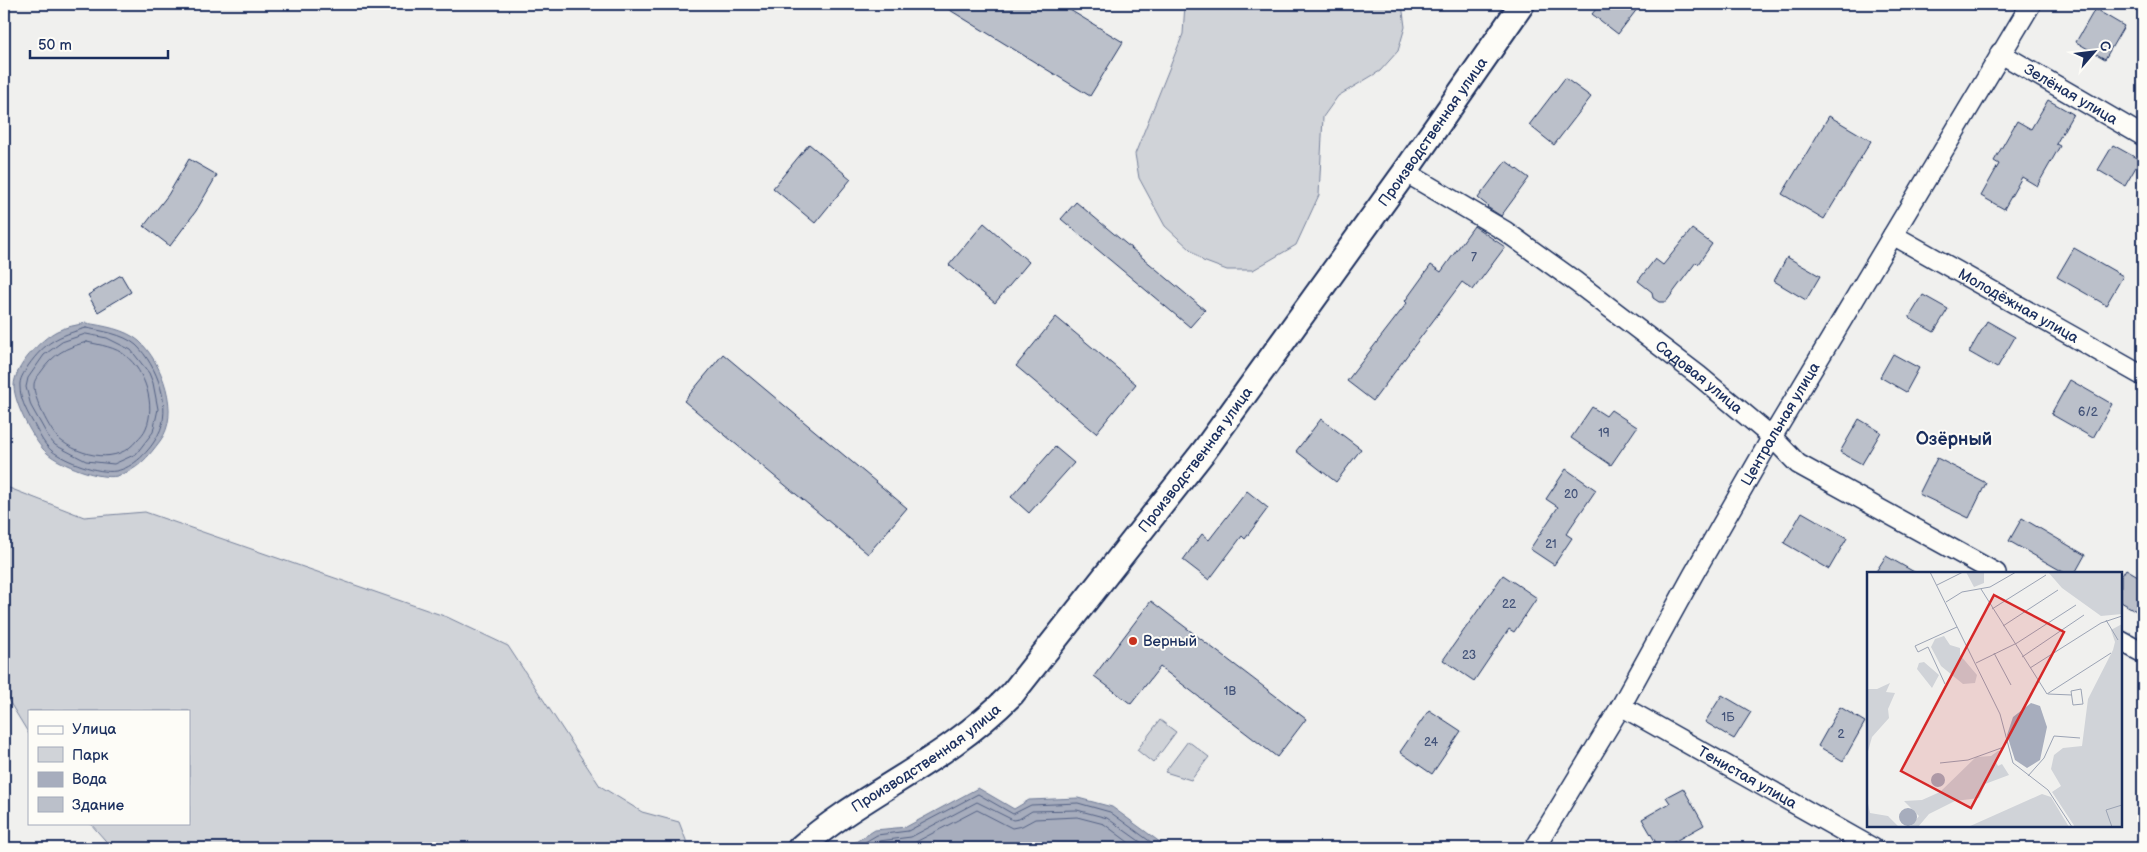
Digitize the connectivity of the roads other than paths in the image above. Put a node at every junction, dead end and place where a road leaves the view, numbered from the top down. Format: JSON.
{"nodes":[{"id":1,"x":1522,"y":4,"type":"edge"},
{"id":2,"x":2030,"y":4,"type":"edge"},
{"id":3,"x":2000,"y":54,"type":"junction"},
{"id":4,"x":2143,"y":136,"type":"edge"},
{"id":5,"x":1405,"y":172,"type":"junction"},
{"id":6,"x":1893,"y":235,"type":"junction"},
{"id":7,"x":2143,"y":376,"type":"edge"},
{"id":8,"x":1772,"y":438,"type":"junction"},
{"id":9,"x":1994,"y":572,"type":"edge"},
{"id":10,"x":2122,"y":642,"type":"edge"},
{"id":11,"x":2143,"y":653,"type":"edge"},
{"id":12,"x":1620,"y":706,"type":"junction"},
{"id":13,"x":800,"y":848,"type":"edge"},
{"id":14,"x":1535,"y":848,"type":"edge"},
{"id":15,"x":1873,"y":848,"type":"edge"}],
"edges":[{"from":1,"to":5,"type":"street","name":"Производственная улица"},
{"from":2,"to":3,"type":"street","name":"Центральная улица"},
{"from":3,"to":4,"type":"street","name":"Зелёная улица"},
{"from":3,"to":6,"type":"street","name":"Центральная улица"},
{"from":5,"to":8,"type":"street","name":"Садовая улица"},
{"from":5,"to":13,"type":"street","name":"Производственная улица"},
{"from":6,"to":7,"type":"street","name":"Молодёжная улица"},
{"from":6,"to":8,"type":"street","name":"Центральная улица"},
{"from":8,"to":9,"type":"street","name":"Садовая улица"},
{"from":8,"to":12,"type":"street","name":"Центральная улица"},
{"from":10,"to":11,"type":"street"},
{"from":12,"to":14,"type":"street","name":"Центральная улица"},
{"from":12,"to":15,"type":"street","name":"Тенистая улица"}]}
